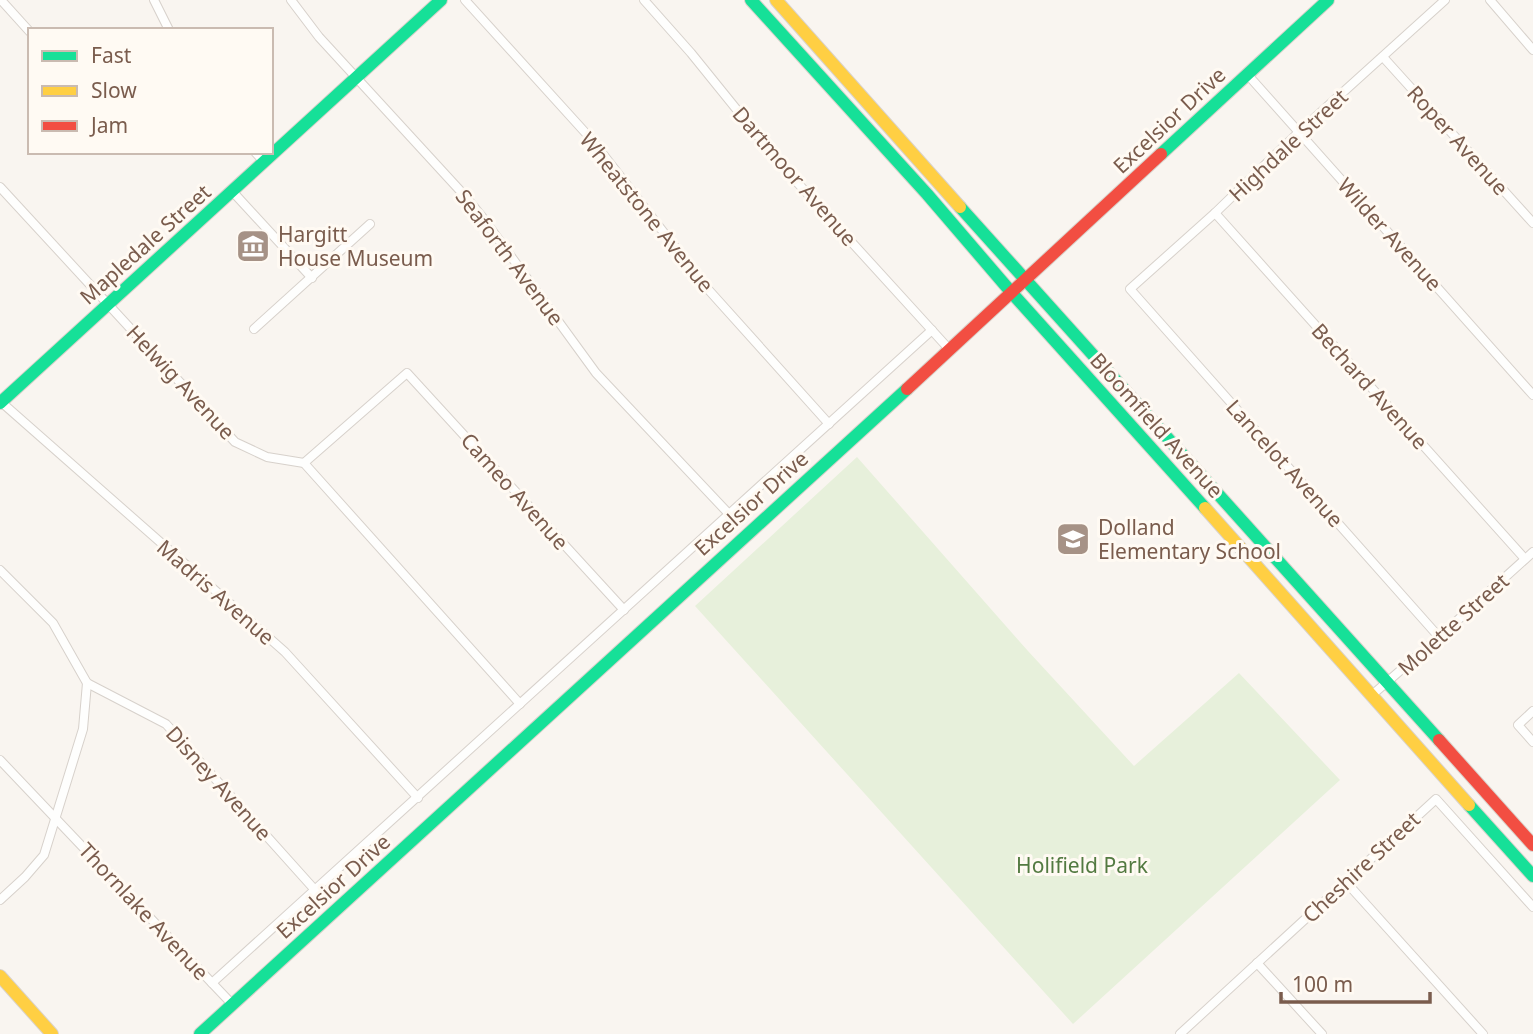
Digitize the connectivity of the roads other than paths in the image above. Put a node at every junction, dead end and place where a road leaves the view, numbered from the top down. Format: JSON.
{"nodes":[{"id":1,"x":1,"y":0,"type":"edge"},
{"id":2,"x":154,"y":0,"type":"edge"},
{"id":3,"x":291,"y":0,"type":"edge"},
{"id":4,"x":441,"y":0,"type":"edge"},
{"id":5,"x":465,"y":0,"type":"edge"},
{"id":6,"x":644,"y":0,"type":"edge"},
{"id":7,"x":751,"y":0,"type":"edge"},
{"id":8,"x":776,"y":0,"type":"edge"},
{"id":9,"x":1328,"y":0,"type":"edge"},
{"id":10,"x":1445,"y":0,"type":"edge"},
{"id":11,"x":1490,"y":0,"type":"edge"},
{"id":12,"x":168,"y":28,"type":"edge"},
{"id":13,"x":28,"y":30,"type":"edge"},
{"id":14,"x":1533,"y":50,"type":"edge"},
{"id":15,"x":1383,"y":57,"type":"junction"},
{"id":16,"x":1247,"y":74,"type":"junction"},
{"id":17,"x":356,"y":77,"type":"junction"},
{"id":18,"x":1299,"y":132,"type":"junction"},
{"id":19,"x":273,"y":145,"type":"edge"},
{"id":20,"x":259,"y":157,"type":"edge"},
{"id":21,"x":0,"y":187,"type":"edge"},
{"id":22,"x":232,"y":191,"type":"junction"},
{"id":23,"x":1215,"y":213,"type":"junction"},
{"id":24,"x":1533,"y":223,"type":"edge"},
{"id":25,"x":370,"y":224,"type":"dead end"},
{"id":26,"x":312,"y":278,"type":"junction"},
{"id":27,"x":1024,"y":280,"type":"junction"},
{"id":28,"x":1130,"y":289,"type":"joint"},
{"id":29,"x":1011,"y":292,"type":"junction"},
{"id":30,"x":109,"y":304,"type":"junction"},
{"id":31,"x":254,"y":329,"type":"dead end"},
{"id":32,"x":932,"y":330,"type":"junction"},
{"id":33,"x":949,"y":349,"type":"junction"},
{"id":34,"x":1533,"y":395,"type":"edge"},
{"id":35,"x":0,"y":402,"type":"edge"},
{"id":36,"x":829,"y":424,"type":"junction"},
{"id":37,"x":304,"y":463,"type":"junction"},
{"id":38,"x":729,"y":514,"type":"junction"},
{"id":39,"x":1533,"y":552,"type":"edge"},
{"id":40,"x":1525,"y":559,"type":"junction"},
{"id":41,"x":0,"y":570,"type":"edge"},
{"id":42,"x":624,"y":610,"type":"junction"},
{"id":43,"x":1439,"y":637,"type":"junction"},
{"id":44,"x":1388,"y":682,"type":"junction"},
{"id":45,"x":87,"y":683,"type":"junction"},
{"id":46,"x":1373,"y":695,"type":"junction"},
{"id":47,"x":520,"y":704,"type":"junction"},
{"id":48,"x":1533,"y":711,"type":"edge"},
{"id":49,"x":1533,"y":742,"type":"edge"},
{"id":50,"x":0,"y":760,"type":"edge"},
{"id":51,"x":418,"y":798,"type":"junction"},
{"id":52,"x":56,"y":819,"type":"junction"},
{"id":53,"x":1533,"y":845,"type":"edge"},
{"id":54,"x":1533,"y":876,"type":"edge"},
{"id":55,"x":1346,"y":882,"type":"junction"},
{"id":56,"x":315,"y":890,"type":"junction"},
{"id":57,"x":0,"y":900,"type":"edge"},
{"id":58,"x":1533,"y":907,"type":"edge"},
{"id":59,"x":1257,"y":963,"type":"junction"},
{"id":60,"x":0,"y":976,"type":"edge"},
{"id":61,"x":212,"y":983,"type":"junction"},
{"id":62,"x":232,"y":1004,"type":"junction"},
{"id":63,"x":52,"y":1034,"type":"edge"},
{"id":64,"x":200,"y":1034,"type":"edge"},
{"id":65,"x":1180,"y":1034,"type":"edge"},
{"id":66,"x":1322,"y":1034,"type":"edge"},
{"id":67,"x":1483,"y":1034,"type":"edge"}],
"edges":[{"from":1,"to":13,"type":"street"},
{"from":2,"to":12,"type":"street"},
{"from":3,"to":17,"type":"street","name":"Seaforth Avenue"},
{"from":4,"to":17,"type":"main road","name":"Mapledale Street"},
{"from":5,"to":36,"type":"street","name":"Wheatstone Avenue"},
{"from":6,"to":32,"type":"street","name":"Dartmoor Avenue"},
{"from":7,"to":29,"type":"main road","name":"Bloomfield Avenue"},
{"from":8,"to":27,"type":"main road","name":"Bloomfield Avenue"},
{"from":9,"to":16,"type":"main road","name":"Excelsior Drive"},
{"from":10,"to":15,"type":"street","name":"Highdale Street"},
{"from":11,"to":14,"type":"street"},
{"from":15,"to":18,"type":"street","name":"Highdale Street"},
{"from":15,"to":24,"type":"street","name":"Roper Avenue"},
{"from":16,"to":18,"type":"street","name":"Wilder Avenue"},
{"from":16,"to":27,"type":"main road","name":"Excelsior Drive"},
{"from":17,"to":19,"type":"main road","name":"Mapledale Street"},
{"from":17,"to":38,"type":"street","name":"Seaforth Avenue"},
{"from":18,"to":23,"type":"street","name":"Highdale Street"},
{"from":18,"to":34,"type":"street","name":"Wilder Avenue"},
{"from":20,"to":22,"type":"main road","name":"Mapledale Street"},
{"from":21,"to":30,"type":"street","name":"Helwig Avenue"},
{"from":22,"to":26,"type":"street"},
{"from":22,"to":30,"type":"main road","name":"Mapledale Street"},
{"from":23,"to":28,"type":"street","name":"Highdale Street"},
{"from":23,"to":40,"type":"street","name":"Bechard Avenue"},
{"from":25,"to":26,"type":"street"},
{"from":26,"to":31,"type":"street"},
{"from":27,"to":29,"type":"main road","name":"Excelsior Drive"},
{"from":27,"to":44,"type":"main road","name":"Bloomfield Avenue"},
{"from":28,"to":43,"type":"street","name":"Lancelot Avenue"},
{"from":29,"to":33,"type":"main road","name":"Excelsior Drive"},
{"from":29,"to":46,"type":"main road","name":"Bloomfield Avenue"},
{"from":30,"to":35,"type":"main road","name":"Mapledale Street"},
{"from":30,"to":37,"type":"street","name":"Helwig Avenue"},
{"from":32,"to":33,"type":"street","name":"Dartmoor Avenue"},
{"from":32,"to":36,"type":"street","name":"Excelsior Drive"},
{"from":33,"to":62,"type":"main road","name":"Excelsior Drive"},
{"from":35,"to":51,"type":"street","name":"Madris Avenue"},
{"from":36,"to":38,"type":"street","name":"Excelsior Drive"},
{"from":37,"to":42,"type":"street","name":"Cameo Avenue"},
{"from":37,"to":47,"type":"street"},
{"from":38,"to":42,"type":"street","name":"Excelsior Drive"},
{"from":39,"to":40,"type":"street","name":"Molette Street"},
{"from":40,"to":43,"type":"street","name":"Molette Street"},
{"from":41,"to":45,"type":"street"},
{"from":42,"to":47,"type":"street","name":"Excelsior Drive"},
{"from":43,"to":44,"type":"street","name":"Molette Street"},
{"from":44,"to":46,"type":"street","name":"Molette Street"},
{"from":44,"to":53,"type":"main road","name":"Bloomfield Avenue"},
{"from":45,"to":52,"type":"street"},
{"from":45,"to":56,"type":"street","name":"Disney Avenue"},
{"from":46,"to":54,"type":"main road","name":"Bloomfield Avenue"},
{"from":47,"to":51,"type":"street","name":"Excelsior Drive"},
{"from":48,"to":49,"type":"street"},
{"from":50,"to":52,"type":"street","name":"Thornlake Avenue"},
{"from":51,"to":56,"type":"street","name":"Excelsior Drive"},
{"from":52,"to":57,"type":"street"},
{"from":52,"to":61,"type":"street","name":"Thornlake Avenue"},
{"from":55,"to":58,"type":"street","name":"Cheshire Street"},
{"from":55,"to":59,"type":"street","name":"Cheshire Street"},
{"from":55,"to":67,"type":"street"},
{"from":56,"to":61,"type":"street","name":"Excelsior Drive"},
{"from":59,"to":65,"type":"street","name":"Cheshire Street"},
{"from":59,"to":66,"type":"street"},
{"from":60,"to":63,"type":"main road"},
{"from":61,"to":62,"type":"street","name":"Thornlake Avenue"},
{"from":62,"to":64,"type":"main road","name":"Excelsior Drive"}]}
